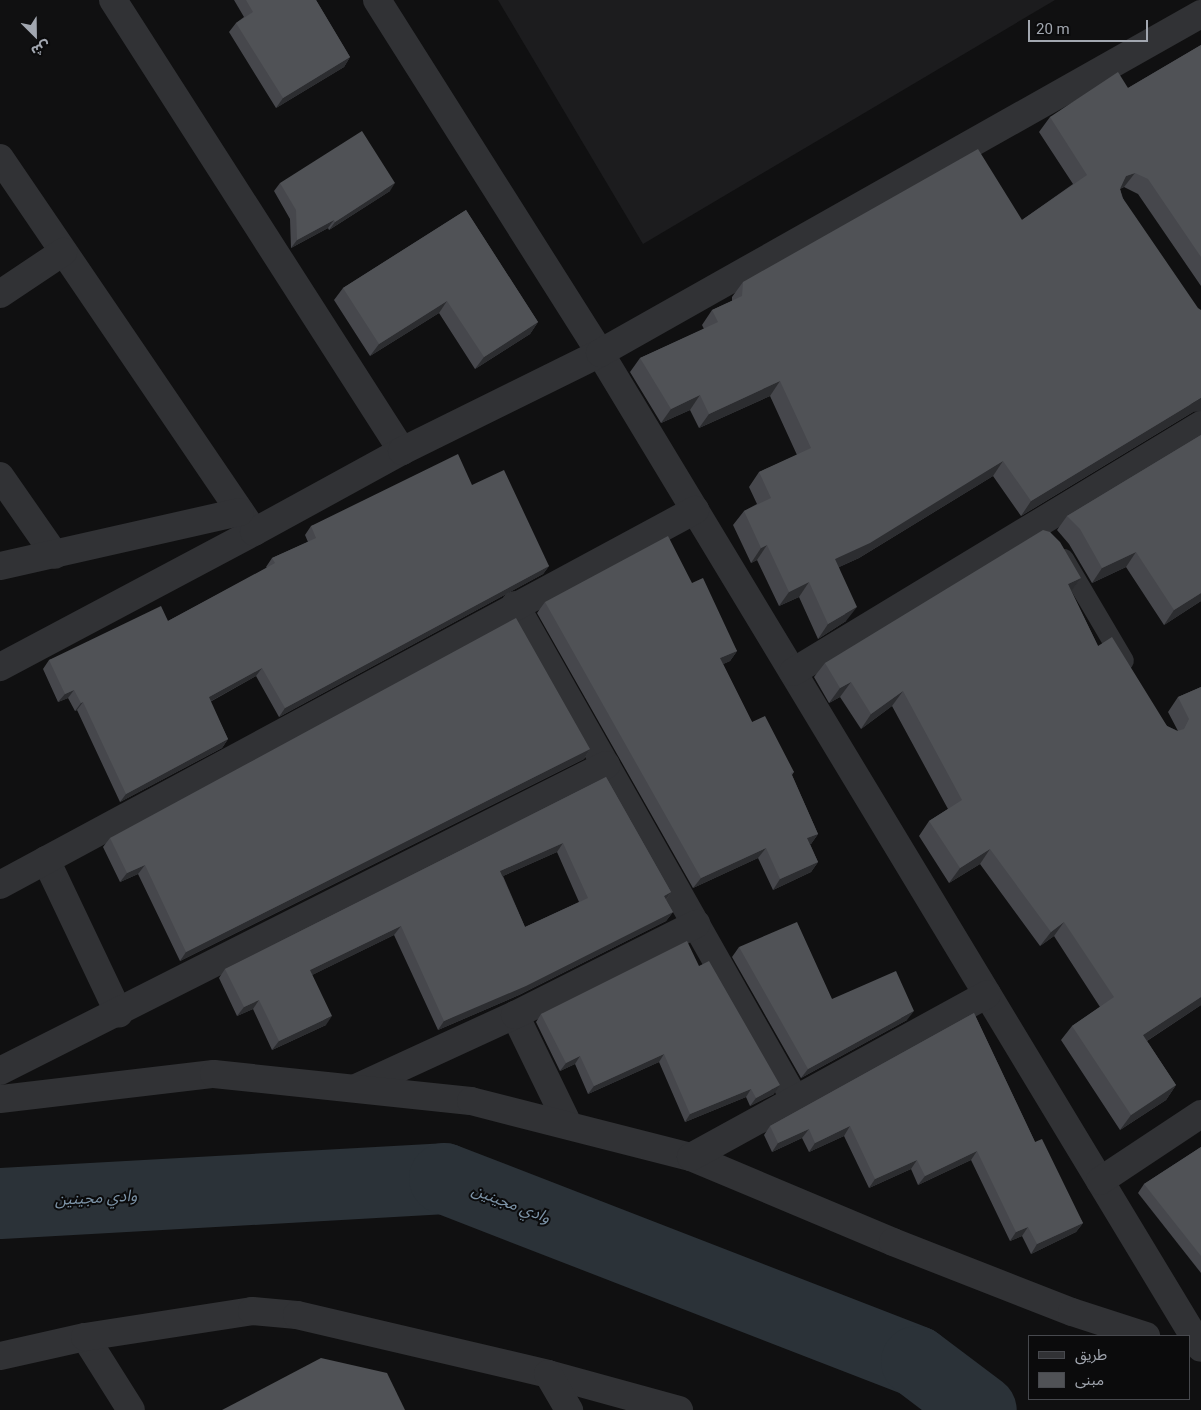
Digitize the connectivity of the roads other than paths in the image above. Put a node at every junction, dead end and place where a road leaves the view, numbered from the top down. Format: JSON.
{"nodes":[{"id":1,"x":113,"y":0,"type":"edge"},
{"id":2,"x":377,"y":0,"type":"edge"},
{"id":3,"x":1201,"y":14,"type":"edge"},
{"id":4,"x":0,"y":158,"type":"edge"},
{"id":5,"x":63,"y":252,"type":"junction"},
{"id":6,"x":0,"y":294,"type":"edge"},
{"id":7,"x":600,"y":353,"type":"junction"},
{"id":8,"x":1201,"y":425,"type":"edge"},
{"id":9,"x":402,"y":450,"type":"junction"},
{"id":10,"x":0,"y":476,"type":"edge"},
{"id":11,"x":695,"y":510,"type":"junction"},
{"id":12,"x":247,"y":522,"type":"junction"},
{"id":13,"x":1027,"y":531,"type":"junction"},
{"id":14,"x":55,"y":555,"type":"junction"},
{"id":15,"x":0,"y":566,"type":"edge"},
{"id":16,"x":515,"y":605,"type":"junction"},
{"id":17,"x":0,"y":667,"type":"edge"},
{"id":18,"x":793,"y":672,"type":"junction"},
{"id":19,"x":1134,"y":677,"type":"edge"},
{"id":20,"x":606,"y":765,"type":"junction"},
{"id":21,"x":46,"y":860,"type":"junction"},
{"id":22,"x":0,"y":886,"type":"edge"},
{"id":23,"x":696,"y":924,"type":"junction"},
{"id":24,"x":987,"y":994,"type":"junction"},
{"id":25,"x":119,"y":1014,"type":"junction"},
{"id":26,"x":515,"y":1015,"type":"junction"},
{"id":27,"x":0,"y":1071,"type":"edge"},
{"id":28,"x":354,"y":1088,"type":"junction"},
{"id":29,"x":0,"y":1099,"type":"edge"},
{"id":30,"x":796,"y":1101,"type":"junction"},
{"id":31,"x":1201,"y":1114,"type":"edge"},
{"id":32,"x":569,"y":1126,"type":"junction"},
{"id":33,"x":691,"y":1157,"type":"junction"},
{"id":34,"x":1100,"y":1181,"type":"junction"},
{"id":35,"x":1143,"y":1335,"type":"edge"},
{"id":36,"x":84,"y":1337,"type":"junction"},
{"id":37,"x":1201,"y":1348,"type":"edge"},
{"id":38,"x":0,"y":1356,"type":"edge"},
{"id":39,"x":548,"y":1374,"type":"junction"},
{"id":40,"x":131,"y":1410,"type":"edge"},
{"id":41,"x":569,"y":1410,"type":"edge"},
{"id":42,"x":680,"y":1410,"type":"edge"}],
"edges":[{"from":1,"to":9,"type":"street"},
{"from":2,"to":7,"type":"street"},
{"from":3,"to":7,"type":"street"},
{"from":4,"to":5,"type":"street"},
{"from":5,"to":6,"type":"street"},
{"from":5,"to":12,"type":"street"},
{"from":7,"to":9,"type":"street"},
{"from":7,"to":11,"type":"street"},
{"from":8,"to":13,"type":"street"},
{"from":9,"to":12,"type":"street"},
{"from":10,"to":14,"type":"street"},
{"from":11,"to":16,"type":"street"},
{"from":11,"to":18,"type":"street"},
{"from":12,"to":14,"type":"street"},
{"from":12,"to":17,"type":"street"},
{"from":13,"to":18,"type":"street"},
{"from":13,"to":19,"type":"lane"},
{"from":14,"to":15,"type":"street"},
{"from":16,"to":20,"type":"street"},
{"from":16,"to":21,"type":"street"},
{"from":18,"to":24,"type":"street"},
{"from":20,"to":23,"type":"street"},
{"from":20,"to":25,"type":"street"},
{"from":21,"to":22,"type":"street"},
{"from":21,"to":25,"type":"street"},
{"from":23,"to":26,"type":"street"},
{"from":23,"to":30,"type":"street"},
{"from":24,"to":30,"type":"street"},
{"from":24,"to":34,"type":"street"},
{"from":25,"to":27,"type":"street"},
{"from":26,"to":28,"type":"street"},
{"from":26,"to":32,"type":"street"},
{"from":28,"to":29,"type":"street"},
{"from":28,"to":32,"type":"street"},
{"from":30,"to":33,"type":"street"},
{"from":31,"to":34,"type":"street"},
{"from":32,"to":33,"type":"street"},
{"from":33,"to":35,"type":"street"},
{"from":34,"to":37,"type":"street"},
{"from":36,"to":38,"type":"street"},
{"from":36,"to":39,"type":"street"},
{"from":36,"to":40,"type":"street"},
{"from":39,"to":41,"type":"street"},
{"from":39,"to":42,"type":"street"}]}
